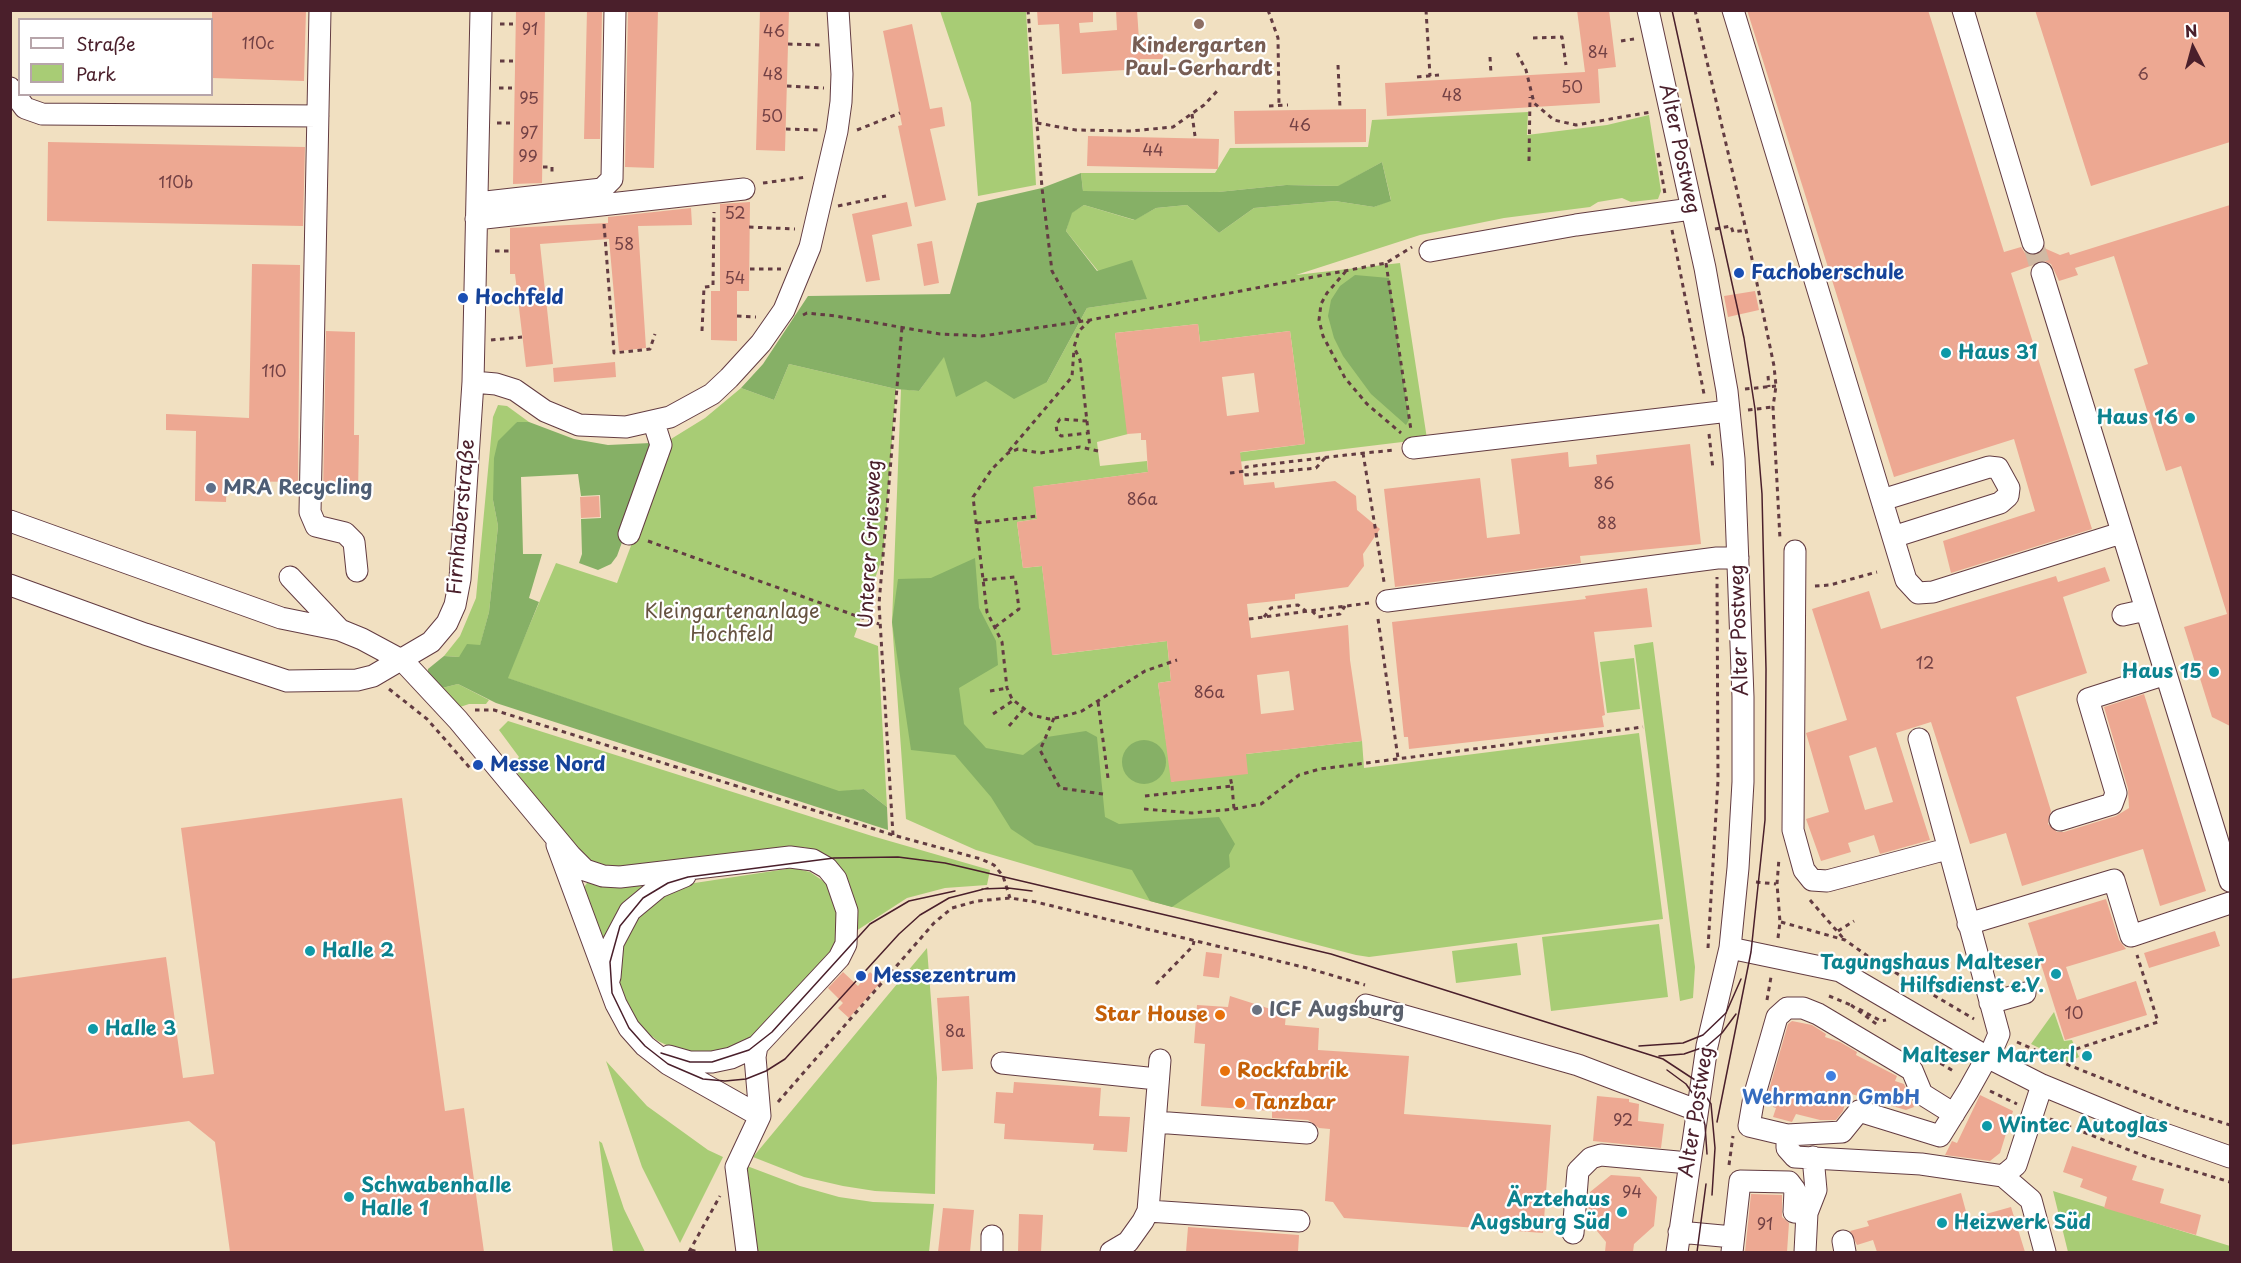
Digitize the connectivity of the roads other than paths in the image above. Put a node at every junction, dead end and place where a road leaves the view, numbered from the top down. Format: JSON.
{"nodes":[{"id":1,"x":320,"y":10,"type":"edge"},
{"id":2,"x":481,"y":10,"type":"edge"},
{"id":3,"x":615,"y":10,"type":"edge"},
{"id":4,"x":838,"y":10,"type":"edge"},
{"id":5,"x":1648,"y":10,"type":"edge"},
{"id":6,"x":1733,"y":10,"type":"edge"},
{"id":7,"x":1963,"y":10,"type":"edge"},
{"id":8,"x":10,"y":88,"type":"edge"},
{"id":9,"x":318,"y":116,"type":"junction"},
{"id":10,"x":744,"y":189,"type":"road end"},
{"id":11,"x":1691,"y":209,"type":"junction"},
{"id":12,"x":477,"y":211,"type":"junction"},
{"id":13,"x":2033,"y":243,"type":"tunnel mouth"},
{"id":14,"x":1430,"y":251,"type":"dead end"},
{"id":15,"x":2042,"y":273,"type":"tunnel mouth"},
{"id":16,"x":472,"y":382,"type":"junction"},
{"id":17,"x":1729,"y":411,"type":"junction"},
{"id":18,"x":654,"y":423,"type":"junction"},
{"id":19,"x":1412,"y":442,"type":"road end"},
{"id":20,"x":1882,"y":500,"type":"junction"},
{"id":21,"x":10,"y":521,"type":"edge"},
{"id":22,"x":2121,"y":532,"type":"junction"},
{"id":23,"x":629,"y":534,"type":"road end"},
{"id":24,"x":1893,"y":537,"type":"junction"},
{"id":25,"x":1795,"y":551,"type":"dead end"},
{"id":26,"x":1727,"y":558,"type":"junction"},
{"id":27,"x":357,"y":571,"type":"dead end"},
{"id":28,"x":290,"y":577,"type":"dead end"},
{"id":29,"x":10,"y":585,"type":"edge"},
{"id":30,"x":1381,"y":601,"type":"road end"},
{"id":31,"x":2146,"y":610,"type":"junction"},
{"id":32,"x":2123,"y":615,"type":"dead end"},
{"id":33,"x":339,"y":630,"type":"junction"},
{"id":34,"x":403,"y":661,"type":"junction"},
{"id":35,"x":2166,"y":674,"type":"junction"},
{"id":36,"x":1919,"y":739,"type":"dead end"},
{"id":37,"x":2060,"y":820,"type":"dead end"},
{"id":38,"x":552,"y":831,"type":"junction"},
{"id":39,"x":1947,"y":849,"type":"junction"},
{"id":40,"x":702,"y":867,"type":"junction"},
{"id":41,"x":2230,"y":881,"type":"edge"},
{"id":42,"x":2230,"y":903,"type":"edge"},
{"id":43,"x":1967,"y":930,"type":"junction"},
{"id":44,"x":1730,"y":948,"type":"junction"},
{"id":45,"x":612,"y":993,"type":"junction"},
{"id":46,"x":2025,"y":993,"type":"dead end"},
{"id":47,"x":1370,"y":997,"type":"road end"},
{"id":48,"x":1990,"y":1003,"type":"junction"},
{"id":49,"x":622,"y":1016,"type":"junction"},
{"id":50,"x":757,"y":1046,"type":"junction"},
{"id":51,"x":1988,"y":1057,"type":"junction"},
{"id":52,"x":1002,"y":1063,"type":"dead end"},
{"id":53,"x":2042,"y":1085,"type":"junction"},
{"id":54,"x":1696,"y":1110,"type":"junction"},
{"id":55,"x":1954,"y":1114,"type":"junction"},
{"id":56,"x":760,"y":1116,"type":"junction"},
{"id":57,"x":1155,"y":1126,"type":"junction"},
{"id":58,"x":1307,"y":1133,"type":"dead end"},
{"id":59,"x":1787,"y":1135,"type":"junction"},
{"id":60,"x":1813,"y":1156,"type":"junction"},
{"id":61,"x":2230,"y":1157,"type":"edge"},
{"id":62,"x":1689,"y":1163,"type":"junction"},
{"id":63,"x":2003,"y":1176,"type":"junction"},
{"id":64,"x":1148,"y":1210,"type":"junction"},
{"id":65,"x":1807,"y":1213,"type":"junction"},
{"id":66,"x":1299,"y":1221,"type":"dead end"},
{"id":67,"x":1573,"y":1233,"type":"dead end"},
{"id":68,"x":1678,"y":1242,"type":"edge"},
{"id":69,"x":1732,"y":1245,"type":"edge"},
{"id":70,"x":747,"y":1252,"type":"edge"},
{"id":71,"x":1111,"y":1252,"type":"edge"},
{"id":72,"x":1805,"y":1252,"type":"edge"},
{"id":73,"x":2045,"y":1252,"type":"edge"}],
"edges":[{"from":1,"to":9,"type":"street"},
{"from":2,"to":12,"type":"street","name":"Firnhaberstraße"},
{"from":3,"to":12,"type":"street"},
{"from":4,"to":18,"type":"street"},
{"from":5,"to":11,"type":"street","name":"Alter Postweg"},
{"from":6,"to":20,"type":"street"},
{"from":7,"to":13,"type":"street"},
{"from":8,"to":9,"type":"street"},
{"from":9,"to":27,"type":"street"},
{"from":10,"to":12,"type":"street"},
{"from":11,"to":14,"type":"street"},
{"from":11,"to":17,"type":"street","name":"Alter Postweg"},
{"from":12,"to":16,"type":"street","name":"Firnhaberstraße"},
{"from":15,"to":22,"type":"street"},
{"from":16,"to":18,"type":"street"},
{"from":16,"to":34,"type":"street","name":"Firnhaberstraße"},
{"from":17,"to":19,"type":"street"},
{"from":17,"to":26,"type":"street","name":"Alter Postweg"},
{"from":18,"to":23,"type":"street"},
{"from":20,"to":24,"type":"street"},
{"from":20,"to":24,"type":"street"},
{"from":21,"to":33,"type":"street"},
{"from":22,"to":24,"type":"street"},
{"from":22,"to":31,"type":"street"},
{"from":25,"to":39,"type":"street"},
{"from":26,"to":30,"type":"street"},
{"from":26,"to":44,"type":"street","name":"Alter Postweg"},
{"from":28,"to":33,"type":"street"},
{"from":29,"to":34,"type":"street","name":"Firnhaberstraße"},
{"from":31,"to":32,"type":"street"},
{"from":31,"to":35,"type":"street"},
{"from":33,"to":34,"type":"street"},
{"from":34,"to":38,"type":"street"},
{"from":35,"to":37,"type":"street"},
{"from":35,"to":41,"type":"street"},
{"from":36,"to":39,"type":"street"},
{"from":38,"to":40,"type":"street"},
{"from":38,"to":45,"type":"street"},
{"from":39,"to":43,"type":"street"},
{"from":40,"to":45,"type":"street"},
{"from":40,"to":50,"type":"street"},
{"from":42,"to":43,"type":"street"},
{"from":43,"to":48,"type":"street"},
{"from":44,"to":51,"type":"street"},
{"from":44,"to":54,"type":"street","name":"Alter Postweg"},
{"from":45,"to":49,"type":"street"},
{"from":46,"to":48,"type":"street"},
{"from":47,"to":54,"type":"street"},
{"from":48,"to":51,"type":"street"},
{"from":49,"to":50,"type":"street"},
{"from":49,"to":56,"type":"street"},
{"from":50,"to":56,"type":"street"},
{"from":51,"to":53,"type":"street"},
{"from":51,"to":55,"type":"street"},
{"from":52,"to":57,"type":"street"},
{"from":53,"to":61,"type":"street"},
{"from":53,"to":63,"type":"street"},
{"from":54,"to":62,"type":"street","name":"Alter Postweg"},
{"from":55,"to":59,"type":"street"},
{"from":55,"to":59,"type":"street"},
{"from":56,"to":70,"type":"street"},
{"from":57,"to":58,"type":"street"},
{"from":57,"to":64,"type":"street"},
{"from":59,"to":60,"type":"street"},
{"from":60,"to":63,"type":"street"},
{"from":60,"to":65,"type":"street"},
{"from":62,"to":67,"type":"street"},
{"from":62,"to":68,"type":"street","name":"Alter Postweg"},
{"from":63,"to":73,"type":"street"},
{"from":64,"to":66,"type":"street"},
{"from":64,"to":71,"type":"street"},
{"from":65,"to":69,"type":"street"},
{"from":65,"to":72,"type":"street"},
{"from":68,"to":69,"type":"street"}]}
